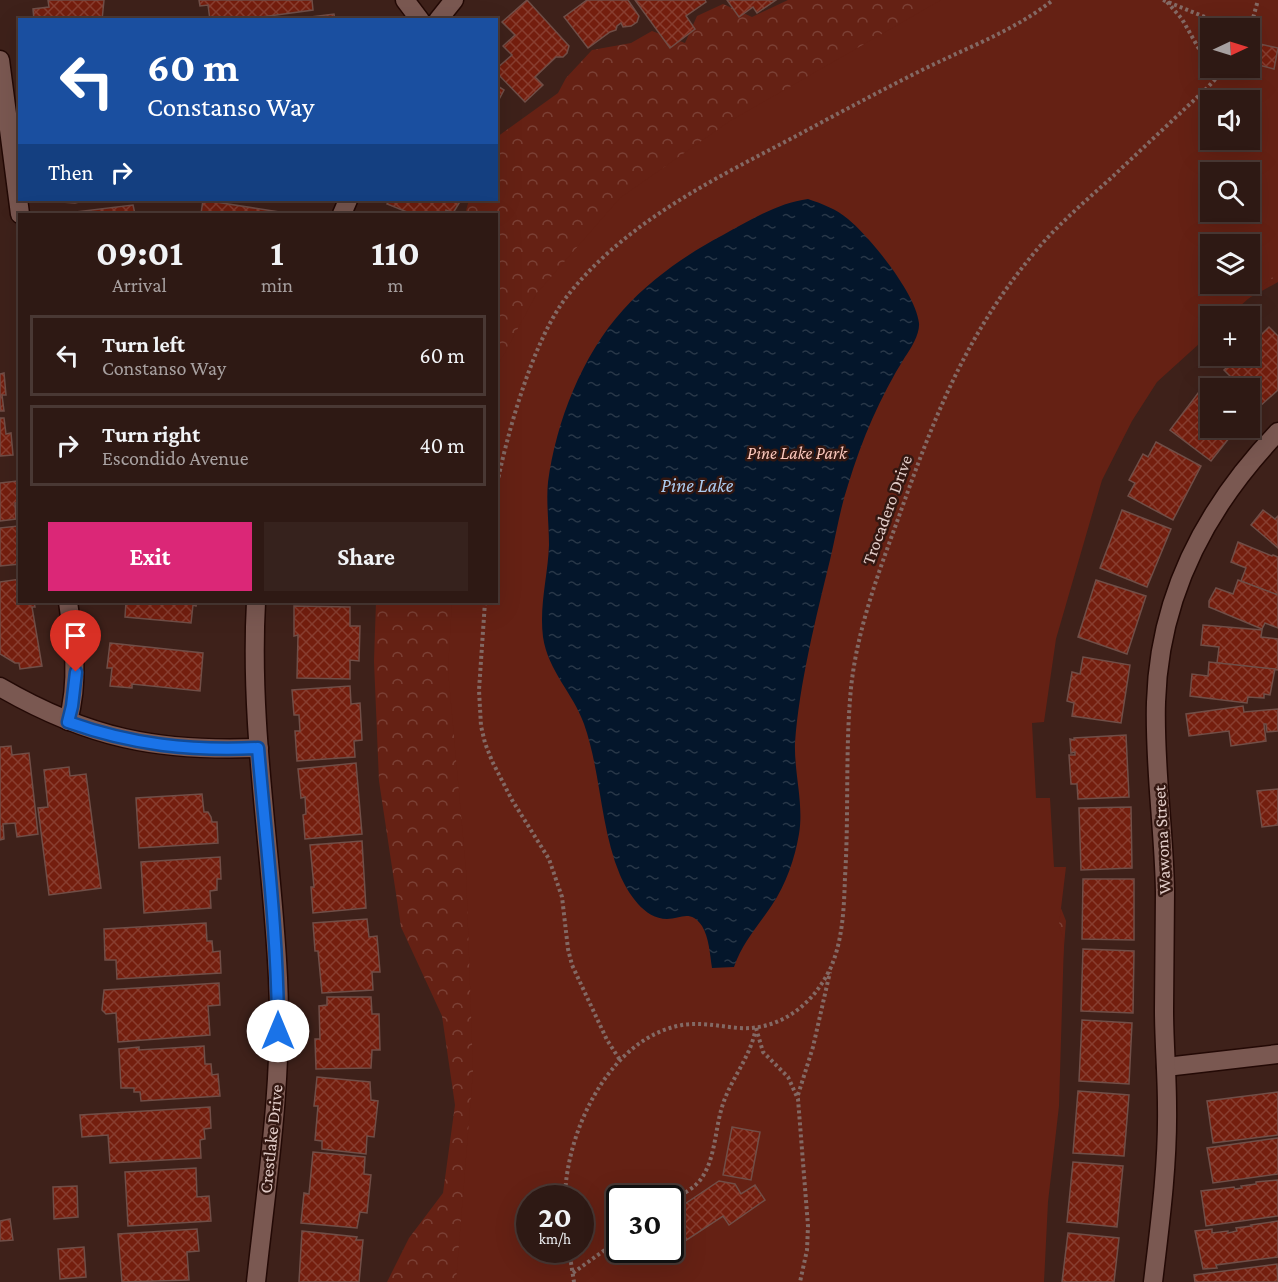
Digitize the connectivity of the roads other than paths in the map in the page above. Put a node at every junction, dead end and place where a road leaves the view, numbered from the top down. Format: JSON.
{"nodes":[{"id":1,"x":405,"y":0,"type":"edge"},
{"id":2,"x":454,"y":0,"type":"edge"},
{"id":3,"x":418,"y":18,"type":"edge"},
{"id":4,"x":440,"y":18,"type":"edge"},
{"id":5,"x":0,"y":60,"type":"edge"},
{"id":6,"x":18,"y":199,"type":"edge"},
{"id":7,"x":1278,"y":432,"type":"edge"},
{"id":8,"x":68,"y":603,"type":"edge"},
{"id":9,"x":256,"y":603,"type":"edge"},
{"id":10,"x":0,"y":687,"type":"edge"},
{"id":11,"x":68,"y":722,"type":"junction"},
{"id":12,"x":258,"y":748,"type":"junction"},
{"id":13,"x":1278,"y":1054,"type":"edge"},
{"id":14,"x":1166,"y":1067,"type":"junction"},
{"id":15,"x":256,"y":1282,"type":"edge"},
{"id":16,"x":1153,"y":1282,"type":"edge"}],
"edges":[{"from":1,"to":3,"type":"street"},
{"from":2,"to":4,"type":"street"},
{"from":5,"to":6,"type":"street"},
{"from":7,"to":14,"type":"street","name":"Wawona Street"},
{"from":8,"to":11,"type":"street"},
{"from":9,"to":12,"type":"street","name":"Crestlake Drive"},
{"from":10,"to":11,"type":"street"},
{"from":11,"to":12,"type":"street"},
{"from":12,"to":15,"type":"street","name":"Crestlake Drive"},
{"from":13,"to":14,"type":"street"},
{"from":14,"to":16,"type":"street","name":"Wawona Street"}]}
